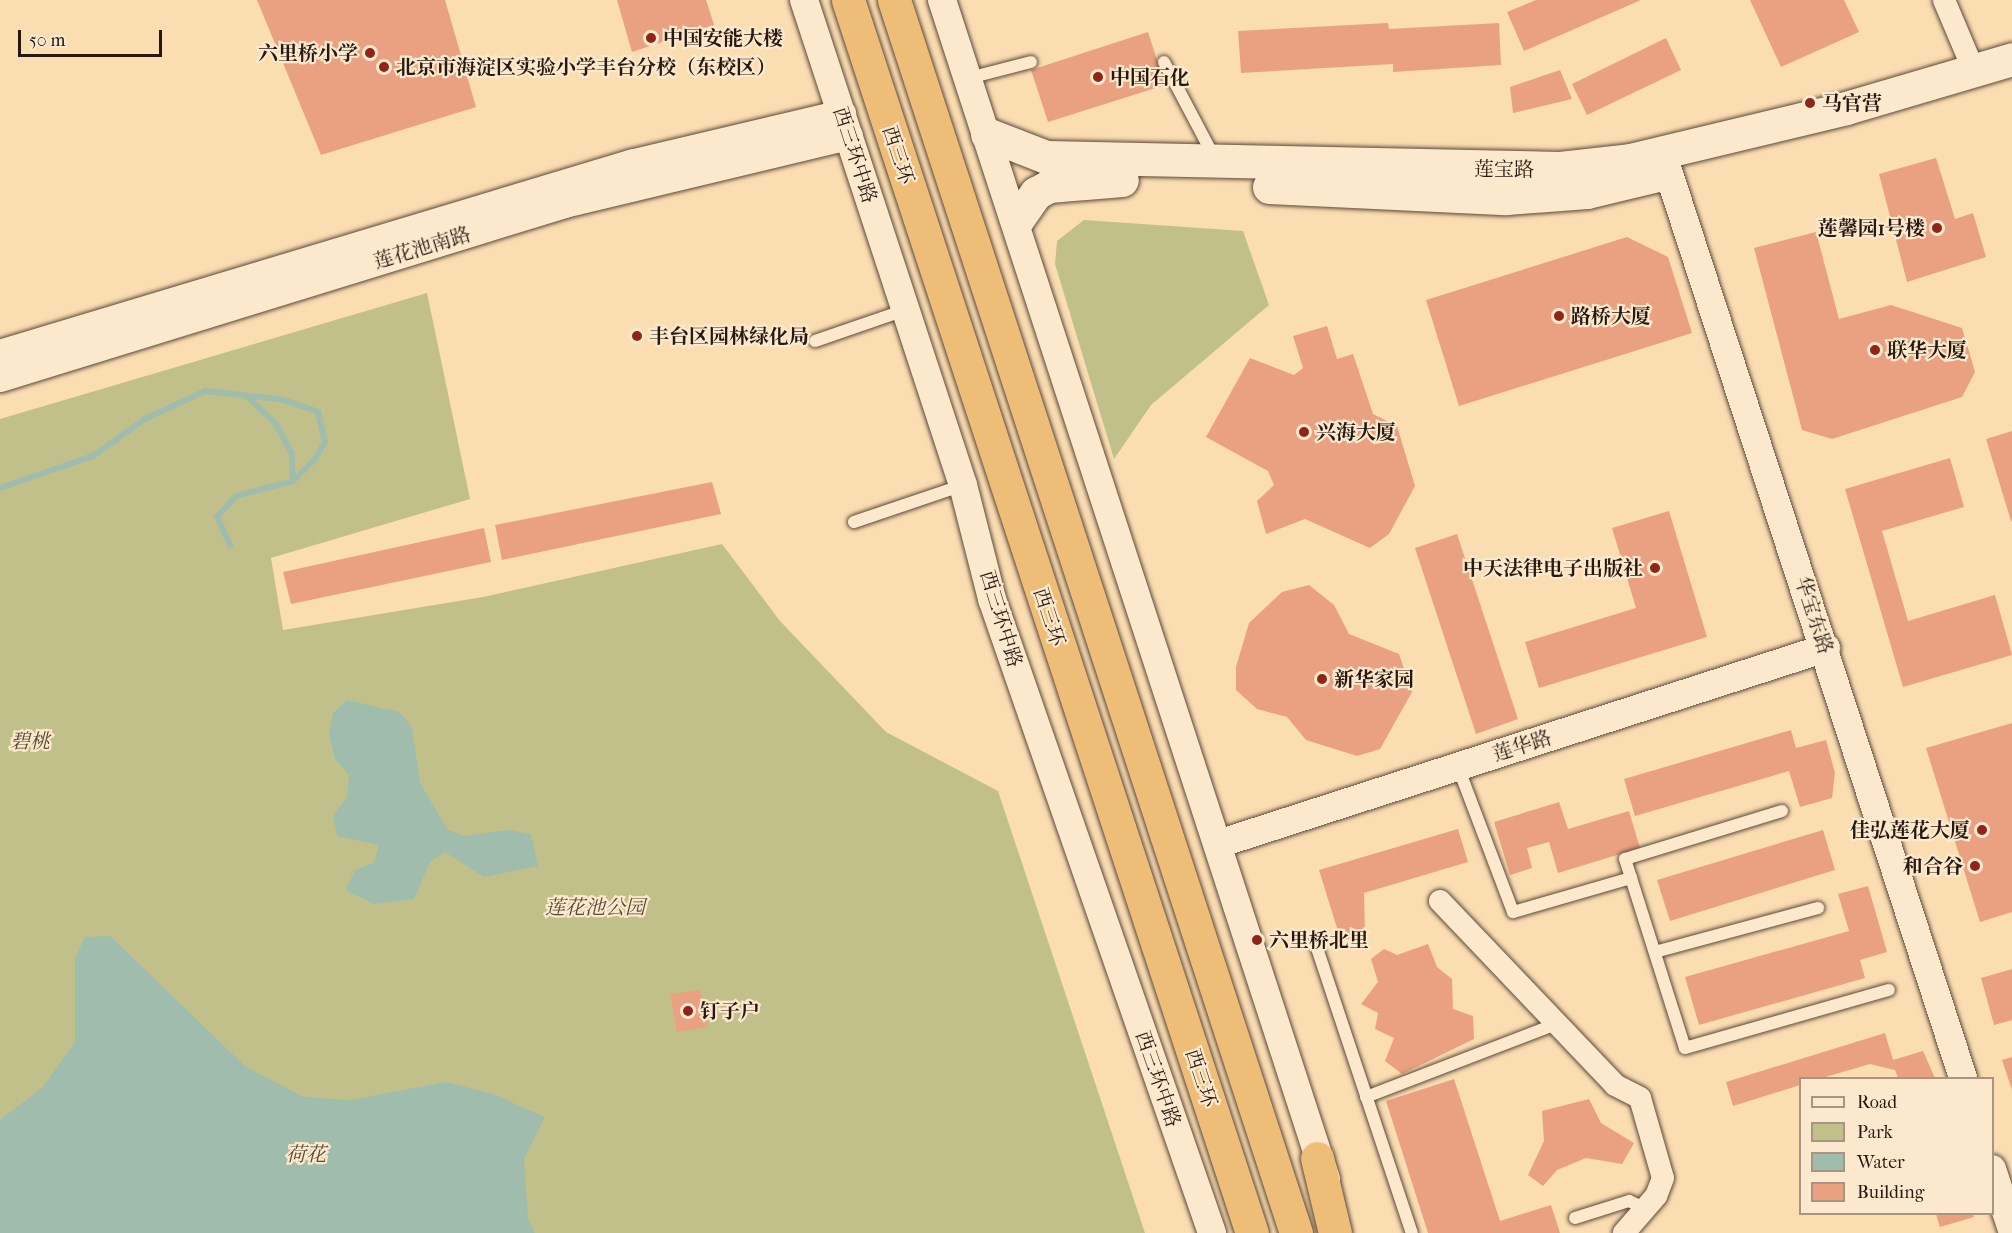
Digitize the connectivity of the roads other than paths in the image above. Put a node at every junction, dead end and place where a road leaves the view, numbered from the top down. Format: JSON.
{"nodes":[{"id":1,"x":804,"y":0,"type":"edge"},
{"id":2,"x":848,"y":0,"type":"edge"},
{"id":3,"x":894,"y":0,"type":"edge"},
{"id":4,"x":942,"y":0,"type":"edge"},
{"id":5,"x":1944,"y":0,"type":"edge"},
{"id":6,"x":2012,"y":59,"type":"edge"},
{"id":7,"x":1031,"y":62,"type":"dead end"},
{"id":8,"x":1164,"y":62,"type":"dead end"},
{"id":9,"x":1974,"y":71,"type":"junction"},
{"id":10,"x":969,"y":78,"type":"junction"},
{"id":11,"x":2012,"y":81,"type":"edge"},
{"id":12,"x":845,"y":125,"type":"junction"},
{"id":13,"x":987,"y":134,"type":"junction"},
{"id":14,"x":1665,"y":162,"type":"junction"},
{"id":15,"x":1218,"y":164,"type":"junction"},
{"id":16,"x":1017,"y":220,"type":"junction"},
{"id":17,"x":904,"y":309,"type":"junction"},
{"id":18,"x":815,"y":341,"type":"dead end"},
{"id":19,"x":0,"y":354,"type":"edge"},
{"id":20,"x":0,"y":378,"type":"edge"},
{"id":21,"x":963,"y":485,"type":"junction"},
{"id":22,"x":854,"y":522,"type":"dead end"},
{"id":23,"x":1826,"y":648,"type":"junction"},
{"id":24,"x":1458,"y":767,"type":"junction"},
{"id":25,"x":1782,"y":811,"type":"dead end"},
{"id":26,"x":1218,"y":844,"type":"junction"},
{"id":27,"x":1631,"y":878,"type":"junction"},
{"id":28,"x":1440,"y":901,"type":"dead end"},
{"id":29,"x":1818,"y":908,"type":"dead end"},
{"id":30,"x":1315,"y":942,"type":"dead end"},
{"id":31,"x":1655,"y":952,"type":"junction"},
{"id":32,"x":1889,"y":990,"type":"dead end"},
{"id":33,"x":1556,"y":1024,"type":"junction"},
{"id":34,"x":1964,"y":1077,"type":"edge"},
{"id":35,"x":1366,"y":1097,"type":"junction"},
{"id":36,"x":1317,"y":1158,"type":"junction"},
{"id":37,"x":1994,"y":1175,"type":"edge"},
{"id":38,"x":1646,"y":1208,"type":"junction"},
{"id":39,"x":1575,"y":1218,"type":"dead end"},
{"id":40,"x":2012,"y":1230,"type":"edge"},
{"id":41,"x":1212,"y":1233,"type":"edge"},
{"id":42,"x":1252,"y":1233,"type":"edge"},
{"id":43,"x":1296,"y":1233,"type":"edge"},
{"id":44,"x":1335,"y":1233,"type":"edge"},
{"id":45,"x":1349,"y":1233,"type":"edge"},
{"id":46,"x":1412,"y":1233,"type":"edge"},
{"id":47,"x":1624,"y":1233,"type":"edge"}],
"edges":[{"from":1,"to":12,"type":"street","name":"西三环中路"},
{"from":2,"to":42,"type":"highway","name":"西三环"},
{"from":3,"to":43,"type":"highway"},
{"from":4,"to":10,"type":"street"},
{"from":5,"to":9,"type":"street"},
{"from":6,"to":9,"type":"main road","name":"莲宝路"},
{"from":7,"to":10,"type":"lane"},
{"from":8,"to":15,"type":"lane"},
{"from":9,"to":14,"type":"main road","name":"莲宝路"},
{"from":10,"to":13,"type":"street"},
{"from":11,"to":14,"type":"main road","name":"莲宝路"},
{"from":12,"to":17,"type":"street","name":"西三环中路"},
{"from":12,"to":19,"type":"street","name":"莲花池南路"},
{"from":12,"to":20,"type":"street","name":"莲花池南路"},
{"from":13,"to":15,"type":"main road","name":"莲宝路"},
{"from":13,"to":16,"type":"street"},
{"from":14,"to":15,"type":"main road","name":"莲宝路"},
{"from":14,"to":16,"type":"main road","name":"莲宝路"},
{"from":14,"to":23,"type":"street","name":"华宝东路"},
{"from":16,"to":26,"type":"street"},
{"from":17,"to":18,"type":"lane"},
{"from":17,"to":21,"type":"street","name":"西三环中路"},
{"from":21,"to":22,"type":"lane"},
{"from":21,"to":41,"type":"street","name":"西三环中路"},
{"from":23,"to":24,"type":"street","name":"莲华路"},
{"from":23,"to":34,"type":"street","name":"华宝东路"},
{"from":24,"to":26,"type":"street","name":"莲华路"},
{"from":24,"to":27,"type":"lane"},
{"from":25,"to":27,"type":"lane"},
{"from":26,"to":36,"type":"street"},
{"from":27,"to":31,"type":"lane"},
{"from":28,"to":33,"type":"street"},
{"from":29,"to":31,"type":"lane"},
{"from":30,"to":35,"type":"lane"},
{"from":31,"to":32,"type":"lane"},
{"from":33,"to":35,"type":"lane"},
{"from":33,"to":38,"type":"street"},
{"from":35,"to":46,"type":"lane"},
{"from":36,"to":44,"type":"highway"},
{"from":36,"to":45,"type":"street"},
{"from":37,"to":40,"type":"street"},
{"from":38,"to":39,"type":"lane"},
{"from":38,"to":47,"type":"street"}]}
